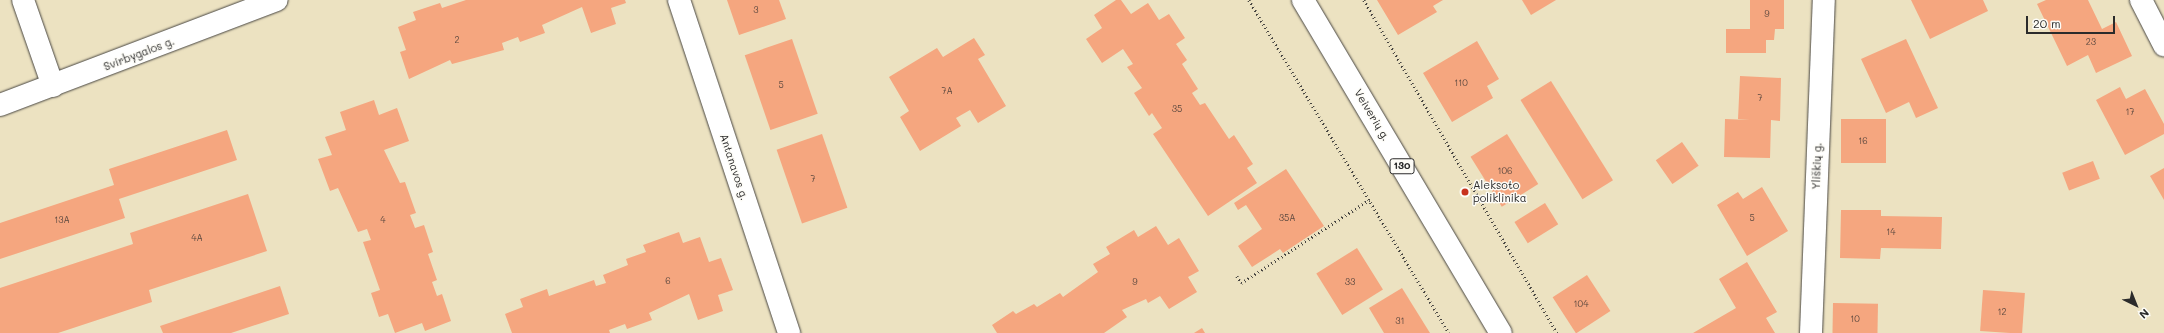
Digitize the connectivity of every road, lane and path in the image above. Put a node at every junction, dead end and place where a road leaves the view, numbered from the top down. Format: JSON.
{"nodes":[{"id":1,"x":23,"y":0,"type":"edge"},
{"id":2,"x":277,"y":0,"type":"edge"},
{"id":3,"x":679,"y":0,"type":"edge"},
{"id":4,"x":1249,"y":0,"type":"edge"},
{"id":5,"x":1303,"y":0,"type":"edge"},
{"id":6,"x":1364,"y":0,"type":"edge"},
{"id":7,"x":1824,"y":0,"type":"edge"},
{"id":8,"x":2141,"y":0,"type":"edge"},
{"id":9,"x":2164,"y":45,"type":"edge"},
{"id":10,"x":53,"y":86,"type":"junction"},
{"id":11,"x":0,"y":105,"type":"edge"},
{"id":12,"x":1369,"y":200,"type":"junction"},
{"id":13,"x":1237,"y":276,"type":"dead end"},
{"id":14,"x":789,"y":333,"type":"edge"},
{"id":15,"x":1449,"y":333,"type":"edge"},
{"id":16,"x":1501,"y":333,"type":"edge"},
{"id":17,"x":1557,"y":333,"type":"edge"},
{"id":18,"x":1811,"y":333,"type":"edge"}],
"edges":[{"from":1,"to":10,"type":"street"},
{"from":2,"to":10,"type":"street","name":"Svirbygalos g."},
{"from":3,"to":14,"type":"street","name":"Antanavos g."},
{"from":4,"to":12,"type":"path"},
{"from":5,"to":16,"type":"street","name":"Veiverių g.","number":"130"},
{"from":6,"to":17,"type":"path"},
{"from":7,"to":18,"type":"street","name":"Yliškių g."},
{"from":8,"to":9,"type":"street"},
{"from":10,"to":11,"type":"street","name":"Svirbygalos g."},
{"from":12,"to":13,"type":"path"},
{"from":12,"to":15,"type":"path"}]}
